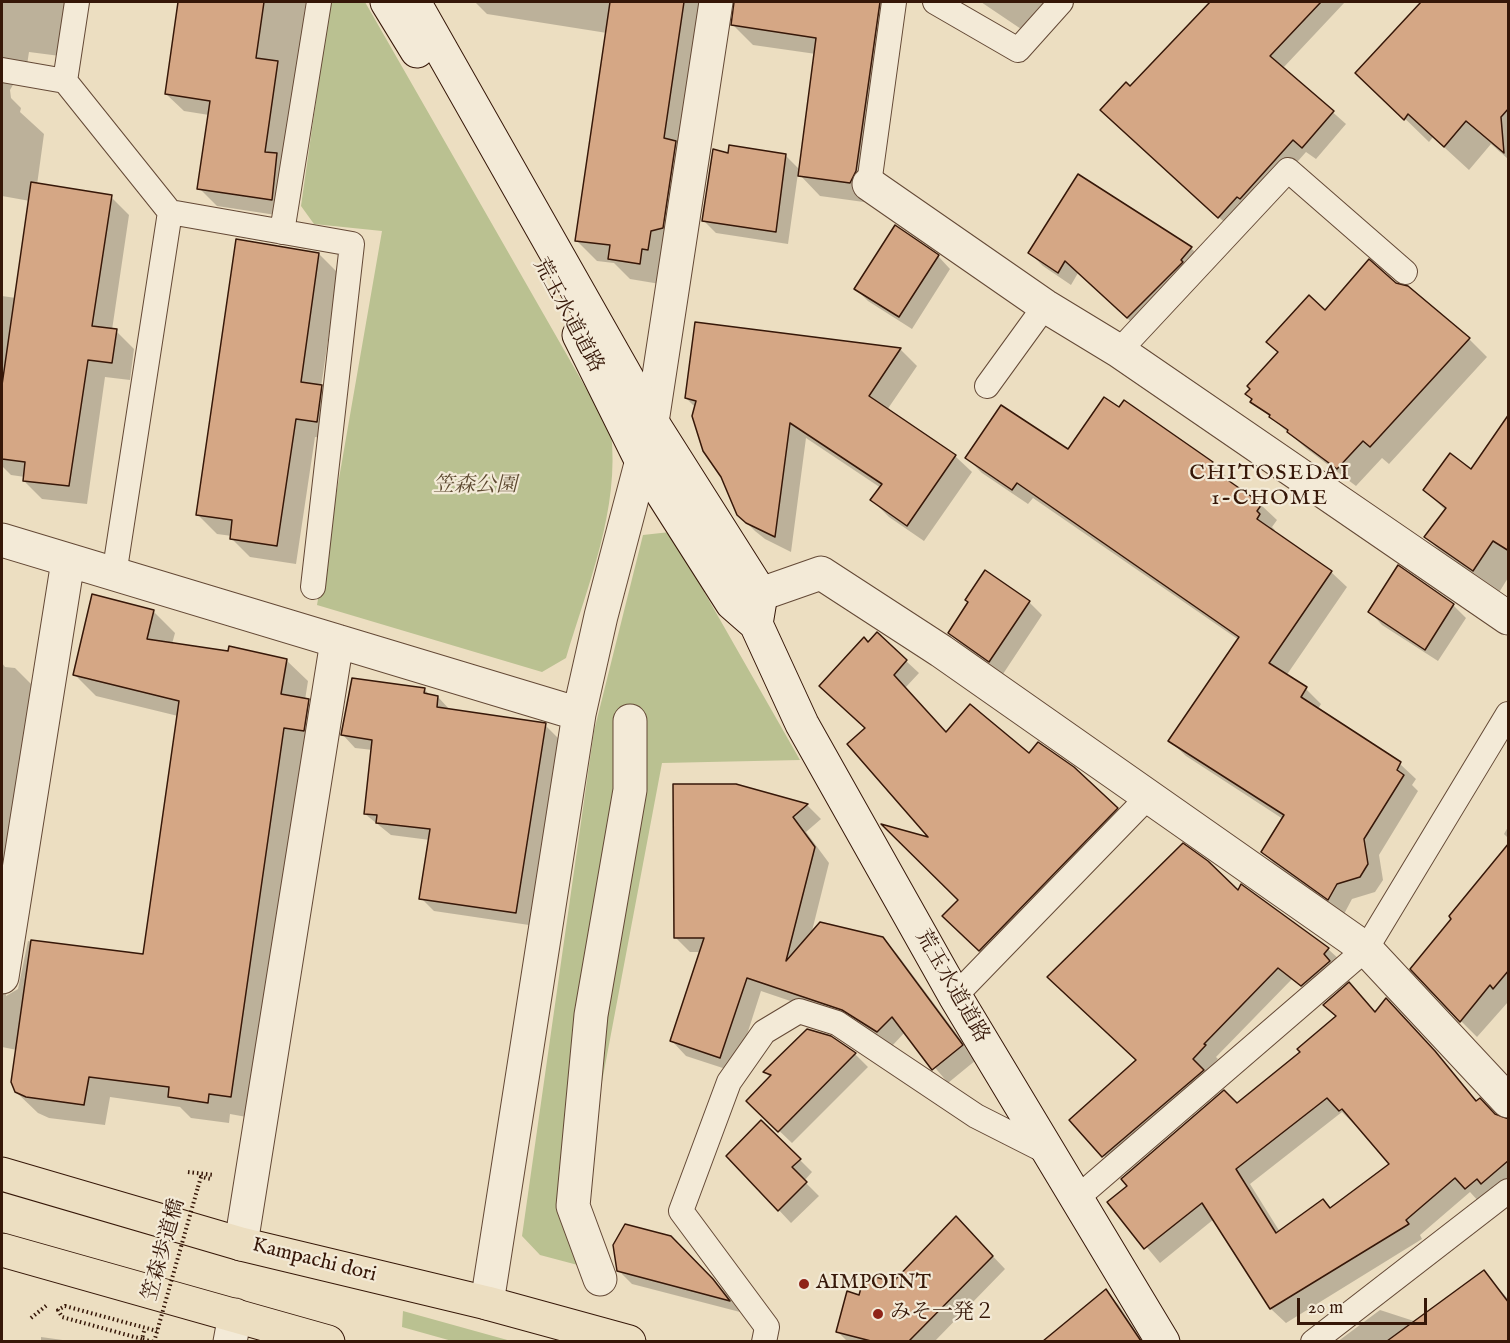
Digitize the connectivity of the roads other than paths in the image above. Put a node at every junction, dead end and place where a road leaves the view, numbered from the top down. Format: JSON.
{"nodes":[{"id":1,"x":77,"y":2,"type":"edge"},
{"id":2,"x":319,"y":2,"type":"edge"},
{"id":3,"x":387,"y":2,"type":"edge"},
{"id":4,"x":716,"y":2,"type":"edge"},
{"id":5,"x":894,"y":2,"type":"edge"},
{"id":6,"x":935,"y":2,"type":"edge"},
{"id":7,"x":1061,"y":2,"type":"edge"},
{"id":8,"x":420,"y":6,"type":"edge"},
{"id":9,"x":416,"y":51,"type":"junction"},
{"id":10,"x":2,"y":70,"type":"edge"},
{"id":11,"x":65,"y":81,"type":"junction"},
{"id":12,"x":869,"y":184,"type":"joint"},
{"id":13,"x":170,"y":212,"type":"junction"},
{"id":14,"x":282,"y":232,"type":"junction"},
{"id":15,"x":1406,"y":272,"type":"dead end"},
{"id":16,"x":1045,"y":306,"type":"junction"},
{"id":17,"x":1119,"y":351,"type":"junction"},
{"id":18,"x":987,"y":386,"type":"dead end"},
{"id":19,"x":652,"y":422,"type":"junction"},
{"id":20,"x":641,"y":460,"type":"junction"},
{"id":21,"x":2,"y":540,"type":"edge"},
{"id":22,"x":68,"y":561,"type":"junction"},
{"id":23,"x":114,"y":575,"type":"junction"},
{"id":24,"x":313,"y":587,"type":"dead end"},
{"id":25,"x":759,"y":609,"type":"junction"},
{"id":26,"x":1509,"y":618,"type":"edge"},
{"id":27,"x":337,"y":641,"type":"junction"},
{"id":28,"x":579,"y":714,"type":"junction"},
{"id":29,"x":1509,"y":714,"type":"edge"},
{"id":30,"x":630,"y":721,"type":"dead end"},
{"id":31,"x":1147,"y":798,"type":"junction"},
{"id":32,"x":1366,"y":949,"type":"junction"},
{"id":33,"x":2,"y":977,"type":"edge"},
{"id":34,"x":955,"y":996,"type":"junction"},
{"id":35,"x":1509,"y":1101,"type":"edge"},
{"id":36,"x":1051,"y":1154,"type":"junction"},
{"id":37,"x":2,"y":1174,"type":"edge"},
{"id":38,"x":1509,"y":1191,"type":"edge"},
{"id":39,"x":1077,"y":1198,"type":"junction"},
{"id":40,"x":241,"y":1244,"type":"junction"},
{"id":41,"x":2,"y":1250,"type":"edge"},
{"id":42,"x":600,"y":1280,"type":"dead end"},
{"id":43,"x":487,"y":1303,"type":"junction"},
{"id":44,"x":232,"y":1328,"type":"edge"},
{"id":45,"x":328,"y":1341,"type":"edge"},
{"id":46,"x":629,"y":1341,"type":"edge"},
{"id":47,"x":764,"y":1341,"type":"edge"},
{"id":48,"x":1163,"y":1341,"type":"edge"},
{"id":49,"x":1313,"y":1341,"type":"edge"}],
"edges":[{"from":1,"to":11,"type":"lane"},
{"from":2,"to":14,"type":"lane"},
{"from":3,"to":9,"type":"street","name":"荒玉水道道路"},
{"from":4,"to":19,"type":"street"},
{"from":5,"to":12,"type":"lane"},
{"from":6,"to":7,"type":"lane"},
{"from":8,"to":9,"type":"street"},
{"from":8,"to":19,"type":"street","name":"荒玉水道道路"},
{"from":9,"to":20,"type":"street","name":"荒玉水道道路"},
{"from":10,"to":11,"type":"lane"},
{"from":11,"to":13,"type":"lane"},
{"from":12,"to":16,"type":"street"},
{"from":13,"to":14,"type":"lane"},
{"from":13,"to":23,"type":"lane"},
{"from":14,"to":24,"type":"lane"},
{"from":15,"to":17,"type":"lane"},
{"from":16,"to":17,"type":"street"},
{"from":16,"to":18,"type":"lane"},
{"from":17,"to":26,"type":"street"},
{"from":19,"to":20,"type":"street"},
{"from":19,"to":25,"type":"street","name":"荒玉水道道路"},
{"from":20,"to":25,"type":"street","name":"荒玉水道道路"},
{"from":20,"to":28,"type":"street"},
{"from":21,"to":22,"type":"street"},
{"from":22,"to":23,"type":"street"},
{"from":22,"to":33,"type":"street"},
{"from":23,"to":27,"type":"street"},
{"from":25,"to":31,"type":"street"},
{"from":25,"to":34,"type":"street","name":"荒玉水道道路"},
{"from":27,"to":28,"type":"street"},
{"from":27,"to":40,"type":"street"},
{"from":28,"to":43,"type":"street"},
{"from":29,"to":32,"type":"lane"},
{"from":30,"to":42,"type":"street"},
{"from":31,"to":32,"type":"street"},
{"from":31,"to":34,"type":"lane"},
{"from":32,"to":35,"type":"street"},
{"from":32,"to":39,"type":"lane"},
{"from":34,"to":36,"type":"street","name":"荒玉水道道路"},
{"from":36,"to":39,"type":"street","name":"荒玉水道道路"},
{"from":36,"to":47,"type":"lane"},
{"from":37,"to":40,"type":"main road","name":"Kampachi dori"},
{"from":38,"to":49,"type":"lane"},
{"from":39,"to":48,"type":"street","name":"荒玉水道道路"},
{"from":40,"to":43,"type":"main road","name":"Kampachi dori"},
{"from":41,"to":44,"type":"main road"},
{"from":43,"to":46,"type":"main road","name":"Kampachi dori"},
{"from":44,"to":45,"type":"main road"}]}
